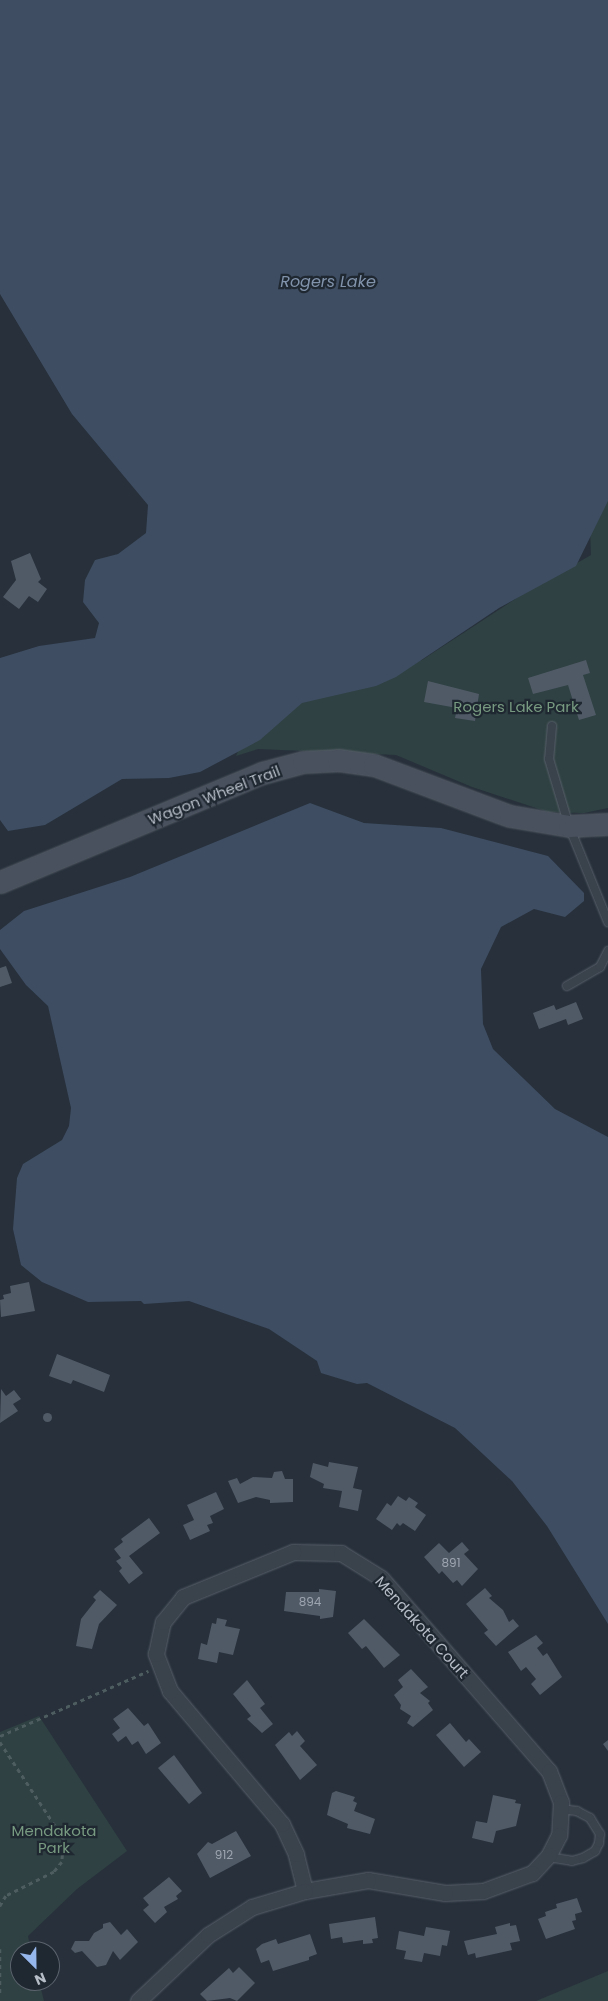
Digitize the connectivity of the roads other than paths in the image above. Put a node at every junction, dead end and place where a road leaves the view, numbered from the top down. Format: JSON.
{"nodes":[{"id":1,"x":552,"y":726,"type":"dead end"},
{"id":2,"x":608,"y":824,"type":"edge"},
{"id":3,"x":569,"y":826,"type":"junction"},
{"id":4,"x":0,"y":882,"type":"edge"},
{"id":5,"x":608,"y":922,"type":"edge"},
{"id":6,"x":608,"y":951,"type":"edge"},
{"id":7,"x":567,"y":986,"type":"dead end"},
{"id":8,"x":560,"y":1809,"type":"junction"},
{"id":9,"x":547,"y":1856,"type":"junction"},
{"id":10,"x":305,"y":1892,"type":"junction"},
{"id":11,"x":138,"y":2001,"type":"edge"}],
"edges":[{"from":1,"to":3,"type":"lane"},
{"from":2,"to":3,"type":"street","name":"Wagon Wheel Trail"},
{"from":3,"to":4,"type":"street","name":"Wagon Wheel Trail"},
{"from":3,"to":5,"type":"lane"},
{"from":6,"to":7,"type":"lane"},
{"from":8,"to":9,"type":"street","name":"Mendakota Court"},
{"from":8,"to":9,"type":"lane"},
{"from":8,"to":10,"type":"street","name":"Mendakota Court"},
{"from":9,"to":10,"type":"street","name":"Mendakota Court"},
{"from":10,"to":11,"type":"street","name":"Mendakota Court"}]}
